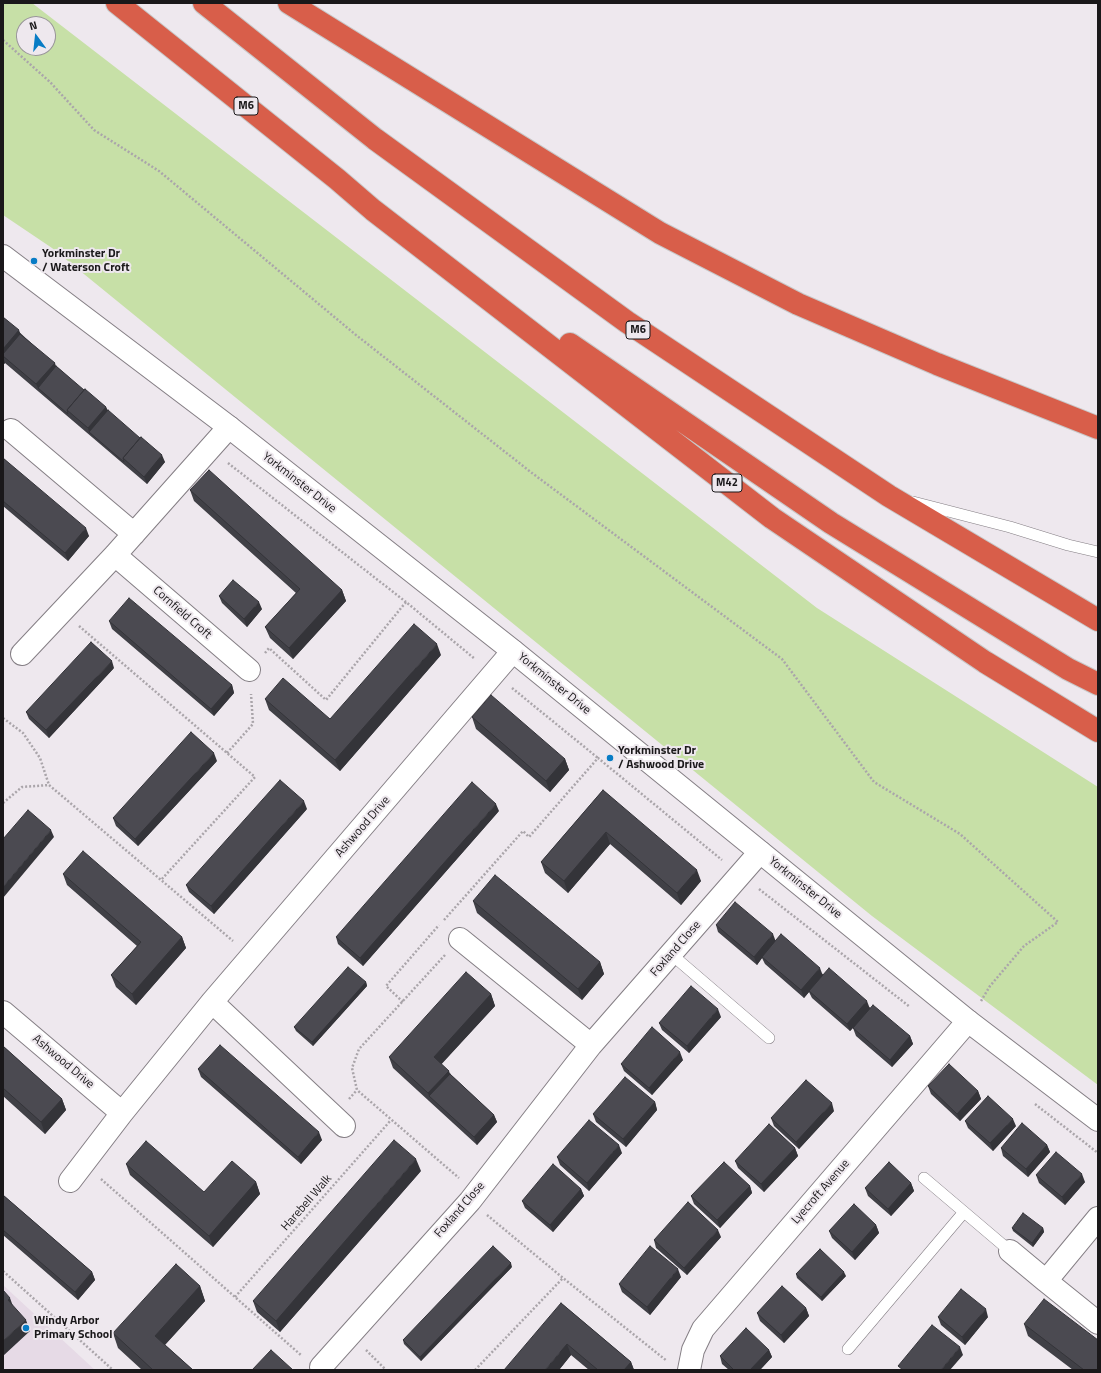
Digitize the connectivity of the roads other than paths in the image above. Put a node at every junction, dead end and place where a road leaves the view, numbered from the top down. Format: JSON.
{"nodes":[{"id":1,"x":117,"y":3,"type":"edge"},
{"id":2,"x":204,"y":3,"type":"edge"},
{"id":3,"x":288,"y":3,"type":"edge"},
{"id":4,"x":373,"y":210,"type":"junction"},
{"id":5,"x":4,"y":257,"type":"edge"},
{"id":6,"x":229,"y":428,"type":"junction"},
{"id":7,"x":1098,"y":428,"type":"edge"},
{"id":8,"x":11,"y":430,"type":"dead end"},
{"id":9,"x":889,"y":496,"type":"junction"},
{"id":10,"x":134,"y":534,"type":"junction"},
{"id":11,"x":1098,"y":552,"type":"edge"},
{"id":12,"x":115,"y":555,"type":"junction"},
{"id":13,"x":1098,"y":620,"type":"edge"},
{"id":14,"x":513,"y":651,"type":"junction"},
{"id":15,"x":22,"y":654,"type":"dead end"},
{"id":16,"x":249,"y":670,"type":"road end"},
{"id":17,"x":1098,"y":684,"type":"edge"},
{"id":18,"x":1098,"y":731,"type":"edge"},
{"id":19,"x":760,"y":852,"type":"junction"},
{"id":20,"x":460,"y":939,"type":"road end"},
{"id":21,"x":671,"y":954,"type":"junction"},
{"id":22,"x":212,"y":1002,"type":"junction"},
{"id":23,"x":3,"y":1012,"type":"edge"},
{"id":24,"x":968,"y":1021,"type":"junction"},
{"id":25,"x":769,"y":1038,"type":"dead end"},
{"id":26,"x":591,"y":1045,"type":"junction"},
{"id":27,"x":122,"y":1113,"type":"junction"},
{"id":28,"x":1098,"y":1120,"type":"edge"},
{"id":29,"x":344,"y":1126,"type":"dead end"},
{"id":30,"x":924,"y":1178,"type":"dead end"},
{"id":31,"x":70,"y":1181,"type":"dead end"},
{"id":32,"x":964,"y":1212,"type":"junction"},
{"id":33,"x":1098,"y":1218,"type":"edge"},
{"id":34,"x":1010,"y":1251,"type":"joint"},
{"id":35,"x":1046,"y":1281,"type":"junction"},
{"id":36,"x":1098,"y":1323,"type":"edge"},
{"id":37,"x":848,"y":1349,"type":"dead end"},
{"id":38,"x":321,"y":1367,"type":"road end"},
{"id":39,"x":681,"y":1368,"type":"edge"}],
"edges":[{"from":1,"to":4,"type":"highway","number":"M6"},
{"from":2,"to":9,"type":"highway","number":"M6"},
{"from":3,"to":7,"type":"highway"},
{"from":4,"to":17,"type":"highway","number":"M6"},
{"from":4,"to":18,"type":"highway","number":"M42"},
{"from":5,"to":6,"type":"street","name":"Yorkminster Drive"},
{"from":6,"to":10,"type":"street"},
{"from":6,"to":14,"type":"street","name":"Yorkminster Drive"},
{"from":8,"to":10,"type":"street"},
{"from":9,"to":11,"type":"lane"},
{"from":9,"to":13,"type":"highway","number":"M6"},
{"from":10,"to":12,"type":"street"},
{"from":12,"to":15,"type":"street"},
{"from":12,"to":16,"type":"street","name":"Cornfield Croft"},
{"from":14,"to":19,"type":"street","name":"Yorkminster Drive"},
{"from":14,"to":22,"type":"street","name":"Ashwood Drive"},
{"from":19,"to":21,"type":"street","name":"Foxland Close"},
{"from":19,"to":24,"type":"street","name":"Yorkminster Drive"},
{"from":20,"to":26,"type":"street"},
{"from":21,"to":25,"type":"lane"},
{"from":21,"to":26,"type":"street","name":"Foxland Close"},
{"from":22,"to":27,"type":"street","name":"Ashwood Drive"},
{"from":22,"to":29,"type":"street"},
{"from":23,"to":27,"type":"street","name":"Ashwood Drive"},
{"from":24,"to":28,"type":"street","name":"Yorkminster Drive"},
{"from":24,"to":39,"type":"street","name":"Lyecroft Avenue"},
{"from":26,"to":38,"type":"street","name":"Foxland Close"},
{"from":27,"to":31,"type":"street","name":"Ashwood Drive"},
{"from":30,"to":32,"type":"lane"},
{"from":32,"to":34,"type":"lane"},
{"from":32,"to":37,"type":"lane"},
{"from":33,"to":35,"type":"street"},
{"from":34,"to":35,"type":"street"},
{"from":35,"to":36,"type":"street"}]}
